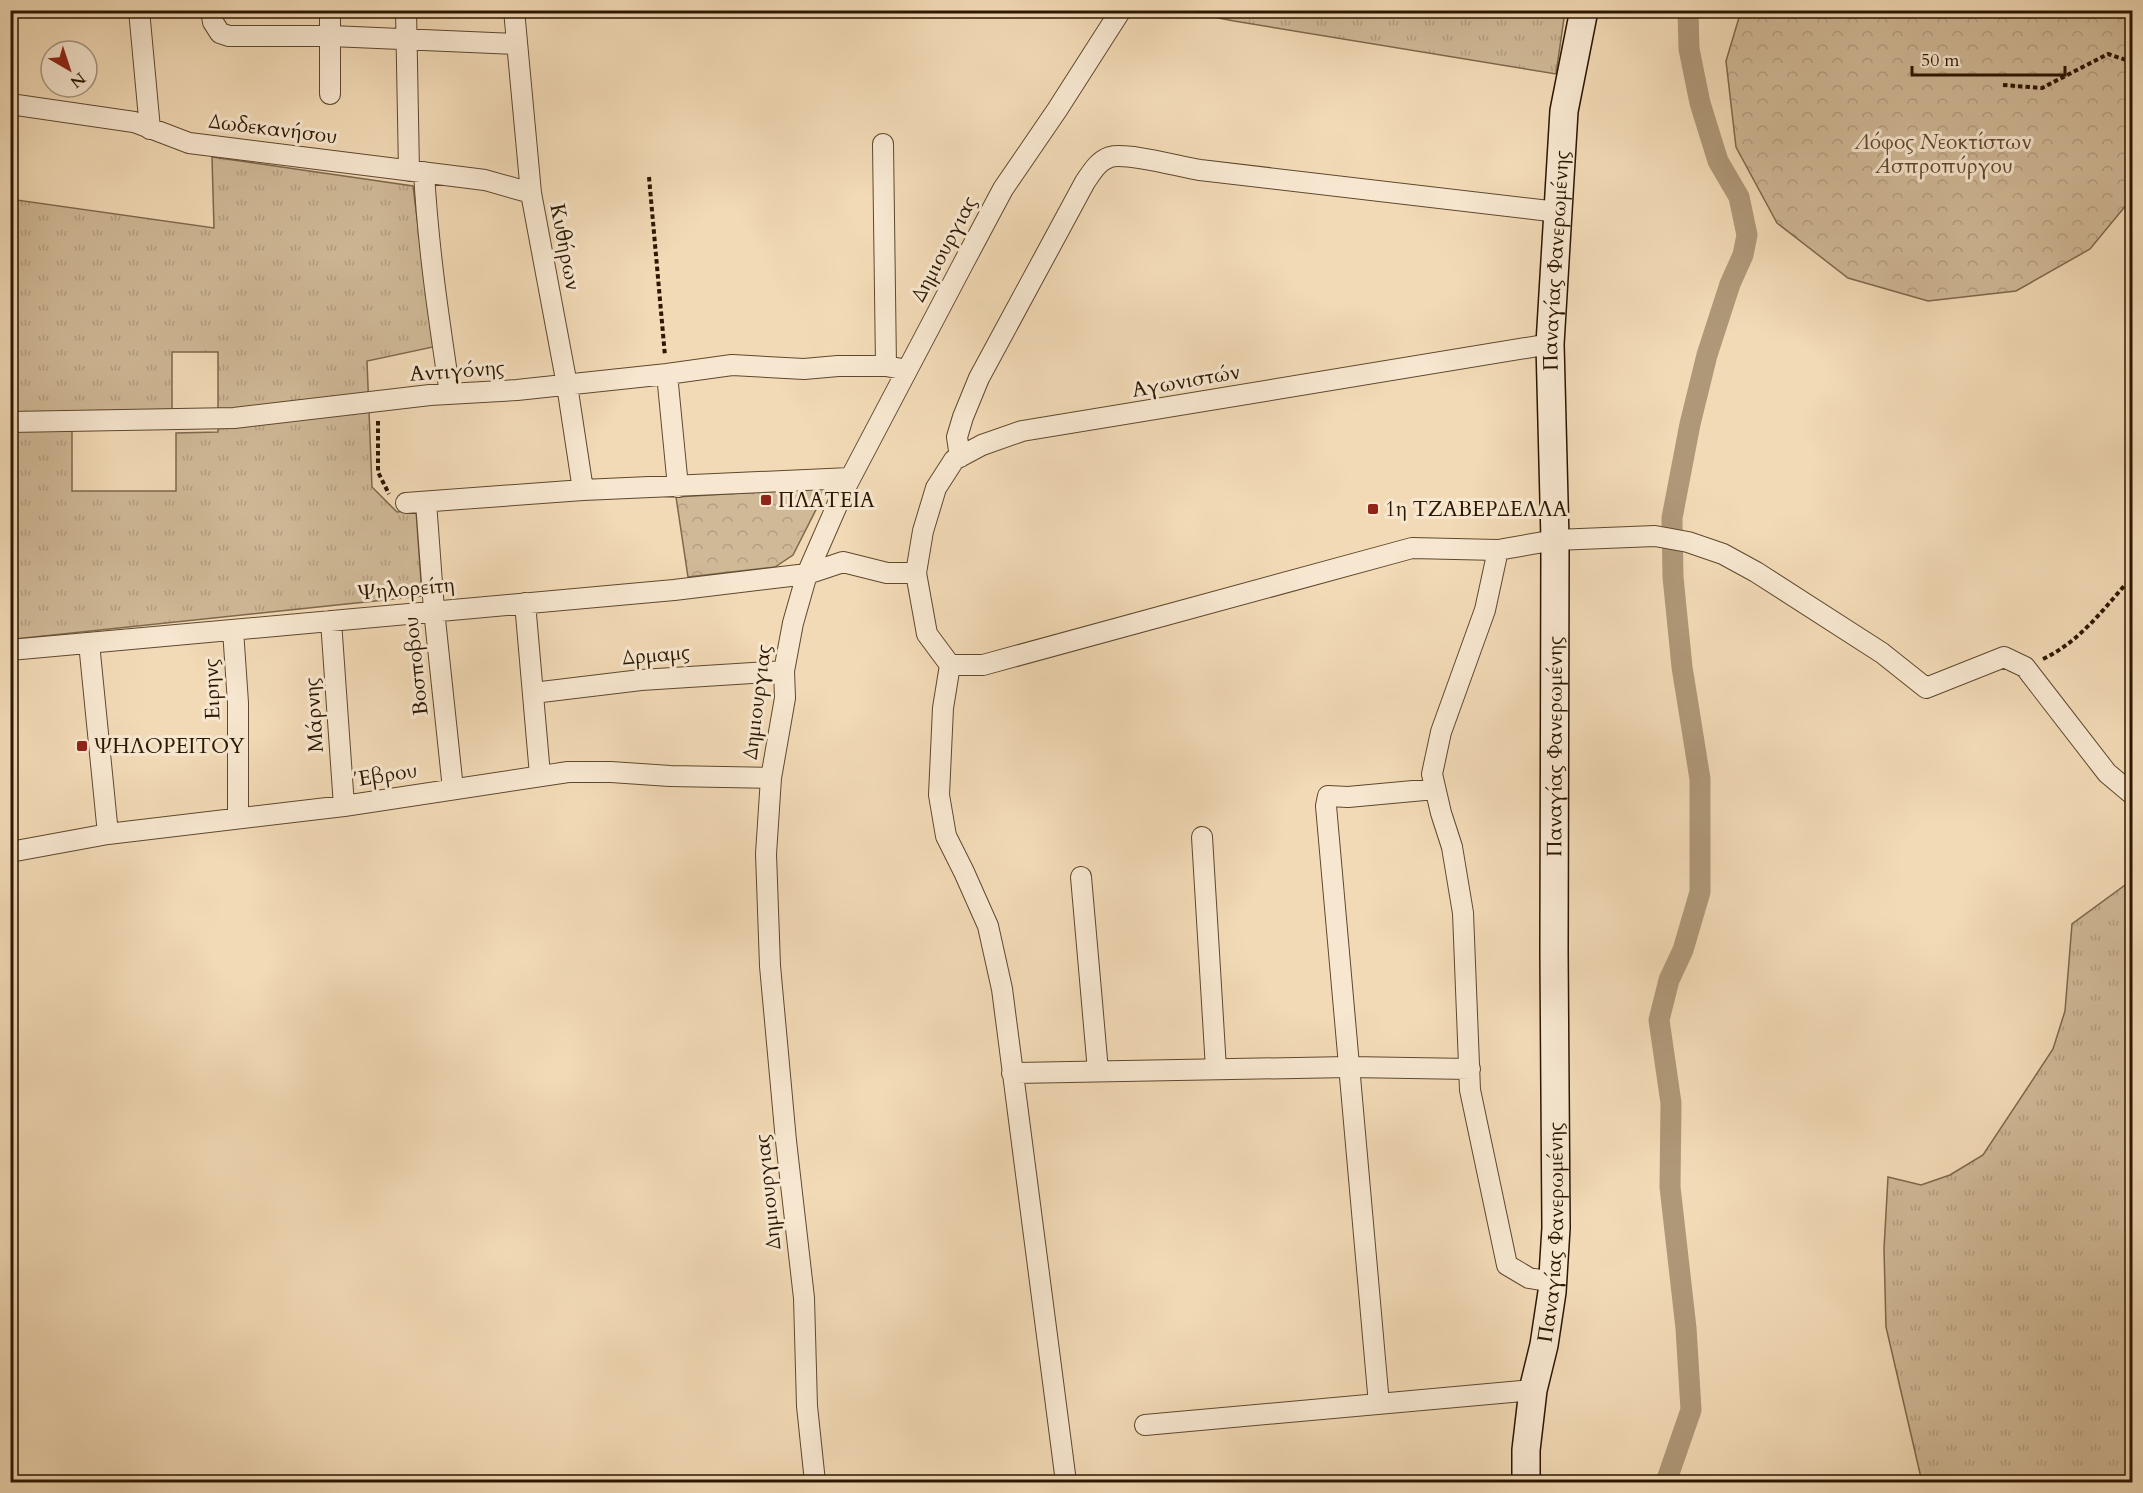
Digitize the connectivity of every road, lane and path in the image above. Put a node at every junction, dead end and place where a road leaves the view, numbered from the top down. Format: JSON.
{"nodes":[{"id":1,"x":139,"y":10,"type":"edge"},
{"id":2,"x":211,"y":10,"type":"edge"},
{"id":3,"x":330,"y":10,"type":"edge"},
{"id":4,"x":406,"y":10,"type":"edge"},
{"id":5,"x":514,"y":10,"type":"edge"},
{"id":6,"x":1121,"y":10,"type":"edge"},
{"id":7,"x":1584,"y":10,"type":"edge"},
{"id":8,"x":331,"y":36,"type":"junction"},
{"id":9,"x":406,"y":39,"type":"junction"},
{"id":10,"x":517,"y":44,"type":"junction"},
{"id":11,"x":2133,"y":62,"type":"edge"},
{"id":12,"x":2003,"y":85,"type":"dead end"},
{"id":13,"x":330,"y":94,"type":"dead end"},
{"id":14,"x":10,"y":104,"type":"edge"},
{"id":15,"x":150,"y":129,"type":"junction"},
{"id":16,"x":883,"y":144,"type":"dead end"},
{"id":17,"x":416,"y":172,"type":"junction"},
{"id":18,"x":649,"y":177,"type":"dead end"},
{"id":19,"x":531,"y":193,"type":"junction"},
{"id":20,"x":1558,"y":212,"type":"junction"},
{"id":21,"x":1550,"y":344,"type":"junction"},
{"id":22,"x":886,"y":366,"type":"junction"},
{"id":23,"x":907,"y":370,"type":"junction"},
{"id":24,"x":667,"y":374,"type":"junction"},
{"id":25,"x":567,"y":385,"type":"junction"},
{"id":26,"x":450,"y":394,"type":"junction"},
{"id":27,"x":378,"y":402,"type":"junction"},
{"id":28,"x":10,"y":422,"type":"edge"},
{"id":29,"x":960,"y":457,"type":"junction"},
{"id":30,"x":850,"y":478,"type":"junction"},
{"id":31,"x":678,"y":487,"type":"junction"},
{"id":32,"x":583,"y":490,"type":"junction"},
{"id":33,"x":426,"y":502,"type":"junction"},
{"id":34,"x":405,"y":503,"type":"joint"},
{"id":35,"x":1555,"y":540,"type":"junction"},
{"id":36,"x":1498,"y":550,"type":"junction"},
{"id":37,"x":916,"y":573,"type":"junction"},
{"id":38,"x":807,"y":574,"type":"junction"},
{"id":39,"x":2133,"y":577,"type":"edge"},
{"id":40,"x":525,"y":603,"type":"junction"},
{"id":41,"x":434,"y":610,"type":"junction"},
{"id":42,"x":331,"y":621,"type":"junction"},
{"id":43,"x":233,"y":630,"type":"junction"},
{"id":44,"x":89,"y":643,"type":"junction"},
{"id":45,"x":10,"y":650,"type":"edge"},
{"id":46,"x":950,"y":665,"type":"junction"},
{"id":47,"x":2025,"y":668,"type":"junction"},
{"id":48,"x":784,"y":671,"type":"junction"},
{"id":49,"x":533,"y":693,"type":"junction"},
{"id":50,"x":540,"y":775,"type":"junction"},
{"id":51,"x":771,"y":778,"type":"junction"},
{"id":52,"x":453,"y":789,"type":"junction"},
{"id":53,"x":1435,"y":789,"type":"junction"},
{"id":54,"x":2133,"y":794,"type":"edge"},
{"id":55,"x":344,"y":806,"type":"junction"},
{"id":56,"x":238,"y":818,"type":"junction"},
{"id":57,"x":108,"y":834,"type":"junction"},
{"id":58,"x":1202,"y":837,"type":"dead end"},
{"id":59,"x":10,"y":852,"type":"edge"},
{"id":60,"x":1081,"y":877,"type":"dead end"},
{"id":61,"x":1349,"y":1066,"type":"junction"},
{"id":62,"x":1216,"y":1069,"type":"junction"},
{"id":63,"x":1470,"y":1069,"type":"junction"},
{"id":64,"x":1098,"y":1071,"type":"junction"},
{"id":65,"x":1012,"y":1073,"type":"junction"},
{"id":66,"x":1552,"y":1282,"type":"junction"},
{"id":67,"x":1533,"y":1390,"type":"junction"},
{"id":68,"x":1379,"y":1404,"type":"junction"},
{"id":69,"x":1145,"y":1425,"type":"dead end"},
{"id":70,"x":815,"y":1482,"type":"edge"},
{"id":71,"x":1066,"y":1482,"type":"edge"},
{"id":72,"x":1526,"y":1482,"type":"edge"}],
"edges":[{"from":1,"to":15,"type":"street"},
{"from":2,"to":8,"type":"street"},
{"from":3,"to":8,"type":"street"},
{"from":4,"to":9,"type":"street"},
{"from":5,"to":10,"type":"street","name":"Κυθήρων"},
{"from":6,"to":23,"type":"street","name":"Δημιουργιας"},
{"from":7,"to":20,"type":"main road","name":"Παναγίας Φανερωμένης"},
{"from":8,"to":9,"type":"street"},
{"from":8,"to":13,"type":"street"},
{"from":9,"to":10,"type":"street"},
{"from":9,"to":17,"type":"street"},
{"from":10,"to":19,"type":"street","name":"Κυθήρων"},
{"from":11,"to":12,"type":"path"},
{"from":14,"to":15,"type":"street","name":"Δωδεκανήσου"},
{"from":15,"to":17,"type":"street","name":"Δωδεκανήσου"},
{"from":16,"to":22,"type":"street"},
{"from":17,"to":19,"type":"street","name":"Δωδεκανήσου"},
{"from":17,"to":26,"type":"street"},
{"from":18,"to":24,"type":"path"},
{"from":19,"to":25,"type":"street","name":"Κυθήρων"},
{"from":20,"to":21,"type":"main road","name":"Παναγίας Φανερωμένης"},
{"from":20,"to":29,"type":"street"},
{"from":21,"to":29,"type":"street","name":"Αγωνιστών"},
{"from":21,"to":35,"type":"main road","name":"Παναγίας Φανερωμένης"},
{"from":22,"to":23,"type":"street","name":"Αντιγόνης"},
{"from":22,"to":24,"type":"street","name":"Αντιγόνης"},
{"from":23,"to":30,"type":"street","name":"Δημιουργιας"},
{"from":24,"to":25,"type":"street","name":"Αντιγόνης"},
{"from":24,"to":31,"type":"street"},
{"from":25,"to":26,"type":"street","name":"Αντιγόνης"},
{"from":25,"to":32,"type":"street","name":"Κυθήρων"},
{"from":26,"to":27,"type":"street","name":"Αντιγόνης"},
{"from":27,"to":28,"type":"street","name":"Αντιγόνης"},
{"from":27,"to":34,"type":"path"},
{"from":29,"to":37,"type":"street","name":"Αγωνιστών"},
{"from":30,"to":31,"type":"street"},
{"from":30,"to":38,"type":"street","name":"Δημιουργιας"},
{"from":31,"to":32,"type":"street"},
{"from":32,"to":33,"type":"street"},
{"from":33,"to":34,"type":"street"},
{"from":33,"to":41,"type":"street","name":"Βοσποβου"},
{"from":35,"to":36,"type":"street"},
{"from":35,"to":47,"type":"street"},
{"from":35,"to":66,"type":"main road","name":"Παναγίας Φανερωμένης"},
{"from":36,"to":46,"type":"street"},
{"from":36,"to":53,"type":"street"},
{"from":37,"to":38,"type":"street","name":"Ψηλορείτη"},
{"from":37,"to":46,"type":"street","name":"Αγωνιστών"},
{"from":38,"to":40,"type":"street","name":"Ψηλορείτη"},
{"from":38,"to":48,"type":"street","name":"Δημιουργιας"},
{"from":39,"to":47,"type":"path"},
{"from":40,"to":41,"type":"street","name":"Ψηλορείτη"},
{"from":40,"to":49,"type":"street"},
{"from":41,"to":42,"type":"street","name":"Ψηλορείτη"},
{"from":41,"to":52,"type":"street","name":"Βοσποβου"},
{"from":42,"to":43,"type":"street","name":"Ψηλορείτη"},
{"from":42,"to":55,"type":"street","name":"Μάρνης"},
{"from":43,"to":44,"type":"street","name":"Ψηλορείτη"},
{"from":43,"to":56,"type":"street","name":"Ειρηνς"},
{"from":44,"to":45,"type":"street","name":"Ψηλορείτη"},
{"from":44,"to":57,"type":"street"},
{"from":46,"to":65,"type":"street"},
{"from":47,"to":54,"type":"street"},
{"from":48,"to":49,"type":"street","name":"Δρμαμς"},
{"from":48,"to":51,"type":"street","name":"Δημιουργιας"},
{"from":49,"to":50,"type":"street"},
{"from":50,"to":51,"type":"street","name":"Έβρου"},
{"from":50,"to":52,"type":"street","name":"Έβρου"},
{"from":51,"to":70,"type":"street","name":"Δημιουργιας"},
{"from":52,"to":55,"type":"street","name":"Έβρου"},
{"from":53,"to":61,"type":"street"},
{"from":53,"to":63,"type":"street"},
{"from":55,"to":56,"type":"street","name":"Έβρου"},
{"from":56,"to":57,"type":"street","name":"Έβρου"},
{"from":57,"to":59,"type":"street","name":"Έβρου"},
{"from":58,"to":62,"type":"street"},
{"from":60,"to":64,"type":"street"},
{"from":61,"to":62,"type":"street"},
{"from":61,"to":63,"type":"street"},
{"from":61,"to":68,"type":"street"},
{"from":62,"to":64,"type":"street"},
{"from":63,"to":66,"type":"street"},
{"from":64,"to":65,"type":"street"},
{"from":65,"to":71,"type":"street"},
{"from":66,"to":67,"type":"main road","name":"Παναγίας Φανερωμένης"},
{"from":67,"to":68,"type":"street"},
{"from":67,"to":72,"type":"main road","name":"Παναγίας Φανερωμένης"},
{"from":68,"to":69,"type":"street"}]}
